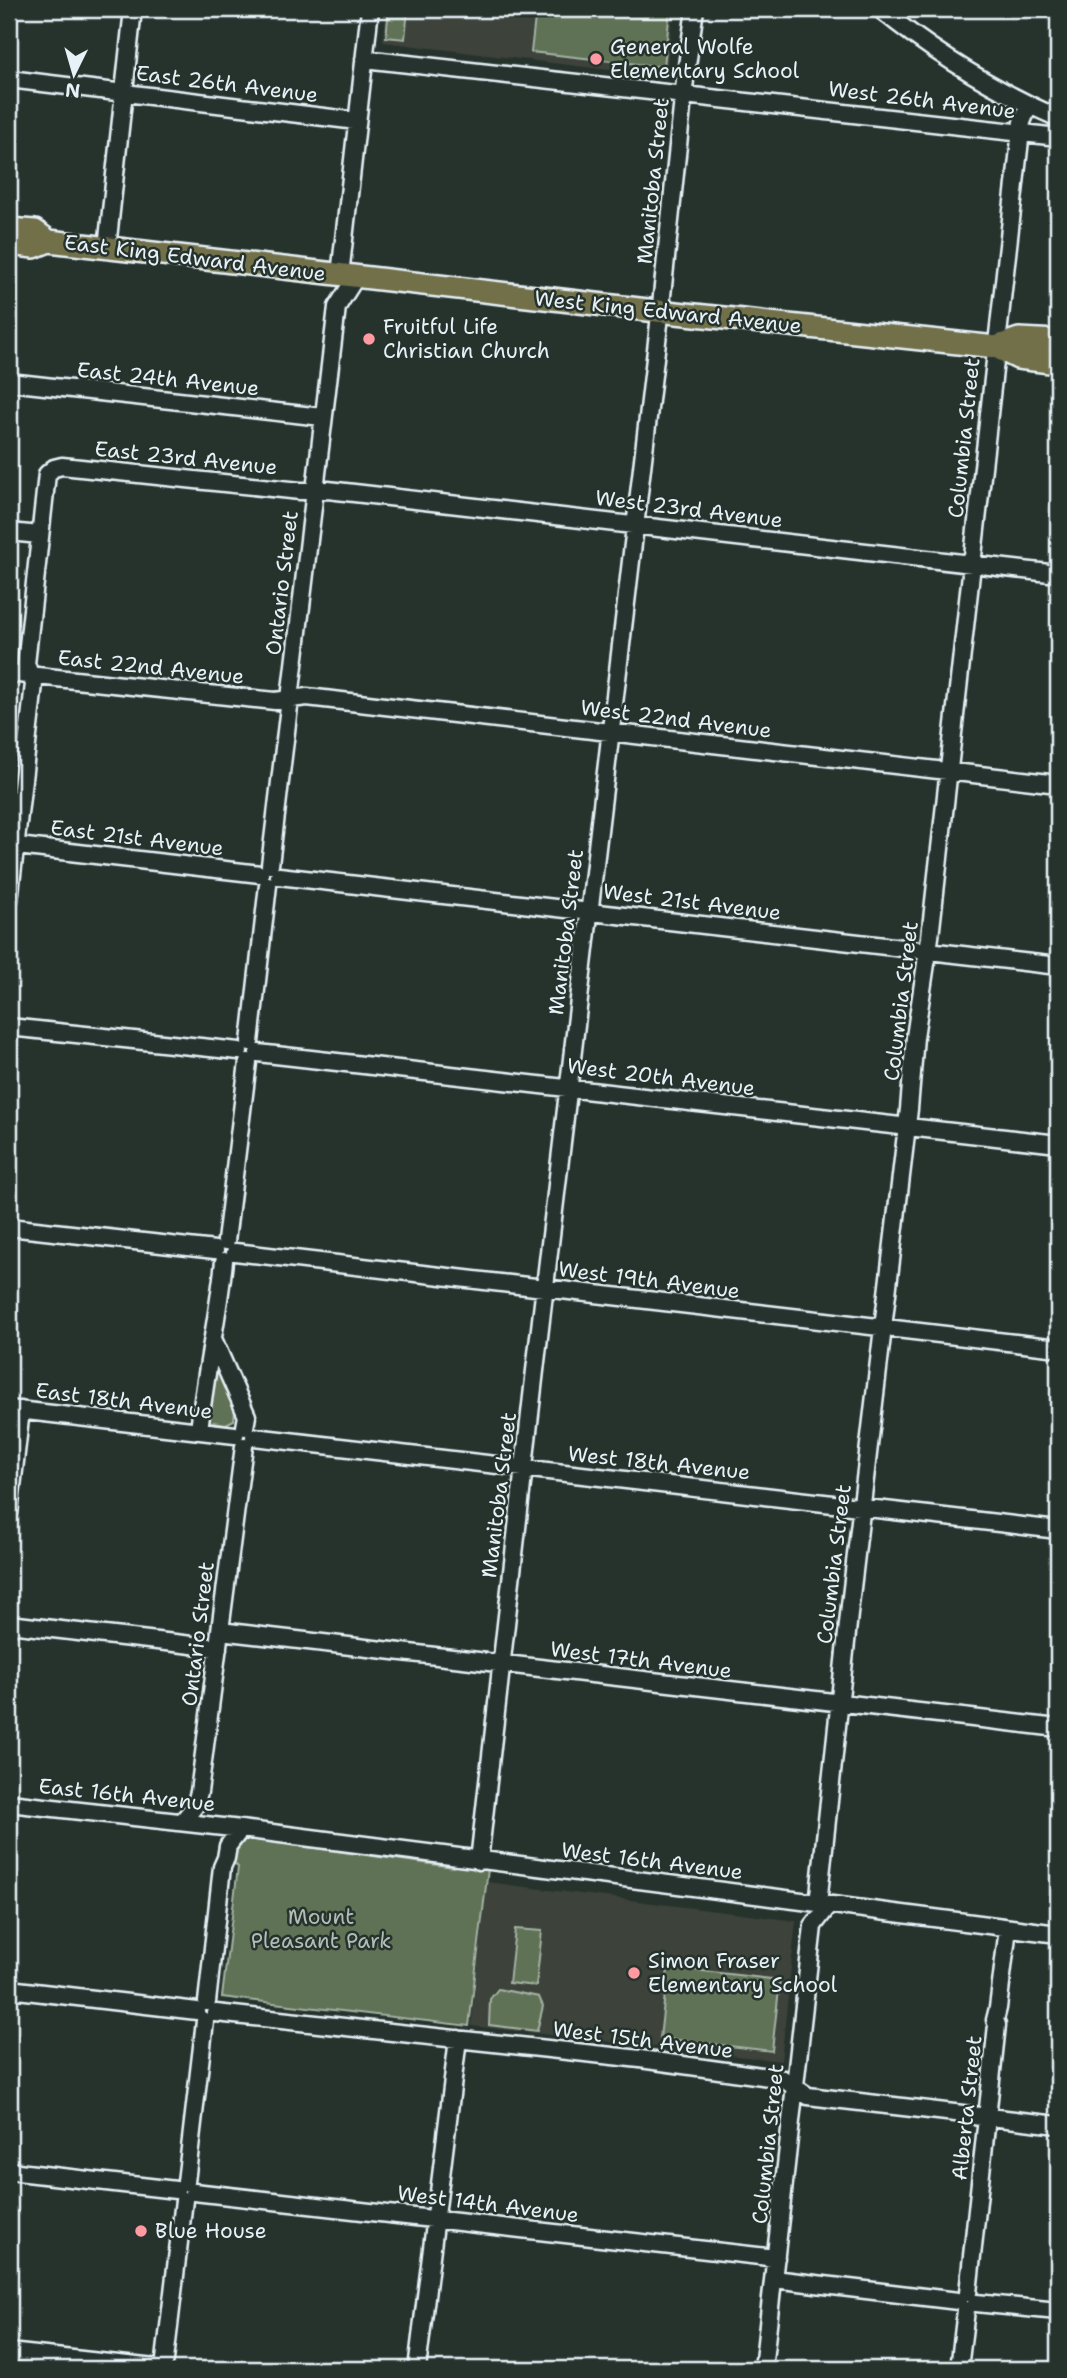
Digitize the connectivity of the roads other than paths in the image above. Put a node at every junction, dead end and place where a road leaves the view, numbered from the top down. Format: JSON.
{"nodes":[{"id":1,"x":133,"y":9,"type":"edge"},
{"id":2,"x":370,"y":9,"type":"edge"},
{"id":3,"x":695,"y":9,"type":"edge"},
{"id":4,"x":880,"y":9,"type":"edge"},
{"id":5,"x":364,"y":59,"type":"junction"},
{"id":6,"x":9,"y":79,"type":"edge"},
{"id":7,"x":124,"y":93,"type":"junction"},
{"id":8,"x":684,"y":93,"type":"junction"},
{"id":9,"x":1029,"y":105,"type":"junction"},
{"id":10,"x":1058,"y":118,"type":"edge"},
{"id":11,"x":357,"y":121,"type":"junction"},
{"id":12,"x":1020,"y":133,"type":"junction"},
{"id":13,"x":1058,"y":137,"type":"edge"},
{"id":14,"x":9,"y":229,"type":"edge"},
{"id":15,"x":49,"y":241,"type":"junction"},
{"id":16,"x":9,"y":244,"type":"edge"},
{"id":17,"x":107,"y":248,"type":"junction"},
{"id":18,"x":340,"y":275,"type":"junction"},
{"id":19,"x":337,"y":307,"type":"junction"},
{"id":20,"x":660,"y":311,"type":"junction"},
{"id":21,"x":1058,"y":341,"type":"edge"},
{"id":22,"x":996,"y":346,"type":"junction"},
{"id":23,"x":1058,"y":363,"type":"edge"},
{"id":24,"x":9,"y":382,"type":"edge"},
{"id":25,"x":322,"y":417,"type":"junction"},
{"id":26,"x":314,"y":490,"type":"junction"},
{"id":27,"x":634,"y":524,"type":"junction"},
{"id":28,"x":9,"y":531,"type":"edge"},
{"id":29,"x":40,"y":535,"type":"junction"},
{"id":30,"x":971,"y":563,"type":"junction"},
{"id":31,"x":1058,"y":573,"type":"edge"},
{"id":32,"x":9,"y":673,"type":"edge"},
{"id":33,"x":30,"y":675,"type":"junction"},
{"id":34,"x":289,"y":699,"type":"junction"},
{"id":35,"x":611,"y":732,"type":"junction"},
{"id":36,"x":948,"y":771,"type":"junction"},
{"id":37,"x":1058,"y":785,"type":"edge"},
{"id":38,"x":12,"y":845,"type":"edge"},
{"id":39,"x":269,"y":875,"type":"junction"},
{"id":40,"x":9,"y":901,"type":"edge"},
{"id":41,"x":589,"y":912,"type":"junction"},
{"id":42,"x":928,"y":951,"type":"junction"},
{"id":43,"x":1058,"y":966,"type":"edge"},
{"id":44,"x":9,"y":1027,"type":"edge"},
{"id":45,"x":248,"y":1052,"type":"junction"},
{"id":46,"x":569,"y":1087,"type":"junction"},
{"id":47,"x":907,"y":1126,"type":"junction"},
{"id":48,"x":1058,"y":1144,"type":"edge"},
{"id":49,"x":9,"y":1227,"type":"edge"},
{"id":50,"x":225,"y":1251,"type":"junction"},
{"id":51,"x":545,"y":1289,"type":"junction"},
{"id":52,"x":883,"y":1328,"type":"junction"},
{"id":53,"x":214,"y":1341,"type":"junction"},
{"id":54,"x":1058,"y":1348,"type":"edge"},
{"id":55,"x":15,"y":1409,"type":"edge"},
{"id":56,"x":199,"y":1431,"type":"junction"},
{"id":57,"x":245,"y":1436,"type":"junction"},
{"id":58,"x":525,"y":1469,"type":"junction"},
{"id":59,"x":861,"y":1507,"type":"junction"},
{"id":60,"x":9,"y":1513,"type":"edge"},
{"id":61,"x":1058,"y":1530,"type":"edge"},
{"id":62,"x":9,"y":1624,"type":"edge"},
{"id":63,"x":220,"y":1631,"type":"junction"},
{"id":64,"x":218,"y":1648,"type":"junction"},
{"id":65,"x":500,"y":1665,"type":"junction"},
{"id":66,"x":839,"y":1704,"type":"junction"},
{"id":67,"x":1058,"y":1728,"type":"edge"},
{"id":68,"x":9,"y":1803,"type":"edge"},
{"id":69,"x":182,"y":1822,"type":"junction"},
{"id":70,"x":242,"y":1829,"type":"junction"},
{"id":71,"x":479,"y":1861,"type":"junction"},
{"id":72,"x":817,"y":1903,"type":"junction"},
{"id":73,"x":1008,"y":1928,"type":"junction"},
{"id":74,"x":1058,"y":1934,"type":"edge"},
{"id":75,"x":9,"y":1989,"type":"edge"},
{"id":76,"x":206,"y":2012,"type":"junction"},
{"id":77,"x":458,"y":2039,"type":"junction"},
{"id":78,"x":796,"y":2085,"type":"junction"},
{"id":79,"x":988,"y":2117,"type":"junction"},
{"id":80,"x":1058,"y":2125,"type":"edge"},
{"id":81,"x":9,"y":2171,"type":"edge"},
{"id":82,"x":185,"y":2191,"type":"junction"},
{"id":83,"x":436,"y":2219,"type":"junction"},
{"id":84,"x":776,"y":2258,"type":"junction"},
{"id":85,"x":774,"y":2279,"type":"junction"},
{"id":86,"x":967,"y":2302,"type":"junction"},
{"id":87,"x":1058,"y":2311,"type":"edge"},
{"id":88,"x":9,"y":2352,"type":"edge"},
{"id":89,"x":162,"y":2367,"type":"edge"},
{"id":90,"x":417,"y":2369,"type":"edge"},
{"id":91,"x":763,"y":2369,"type":"edge"},
{"id":92,"x":959,"y":2369,"type":"edge"}],
"edges":[{"from":1,"to":7,"type":"street"},
{"from":2,"to":5,"type":"street","name":"Ontario Street"},
{"from":3,"to":8,"type":"street","name":"Manitoba Street"},
{"from":4,"to":9,"type":"street"},
{"from":5,"to":8,"type":"street","name":"West 26th Avenue"},
{"from":5,"to":11,"type":"street","name":"Ontario Street"},
{"from":6,"to":7,"type":"street","name":"East 26th Avenue"},
{"from":7,"to":11,"type":"street","name":"East 26th Avenue"},
{"from":7,"to":17,"type":"street"},
{"from":8,"to":12,"type":"street","name":"West 26th Avenue"},
{"from":8,"to":20,"type":"street","name":"Manitoba Street"},
{"from":9,"to":10,"type":"street"},
{"from":9,"to":12,"type":"street","name":"Columbia Street"},
{"from":11,"to":18,"type":"street","name":"Ontario Street"},
{"from":12,"to":13,"type":"street","name":"West 26th Avenue"},
{"from":12,"to":22,"type":"street","name":"Columbia Street"},
{"from":14,"to":15,"type":"main road","name":"East King Edward Avenue"},
{"from":15,"to":16,"type":"main road","name":"East King Edward Avenue"},
{"from":15,"to":17,"type":"main road","name":"East King Edward Avenue"},
{"from":17,"to":18,"type":"main road","name":"East King Edward Avenue"},
{"from":18,"to":19,"type":"street","name":"Ontario Street"},
{"from":18,"to":19,"type":"street","name":"Ontario Street"},
{"from":18,"to":20,"type":"main road","name":"West King Edward Avenue"},
{"from":19,"to":25,"type":"street","name":"Ontario Street"},
{"from":20,"to":22,"type":"main road","name":"West King Edward Avenue"},
{"from":20,"to":27,"type":"street","name":"Manitoba Street"},
{"from":21,"to":22,"type":"main road","name":"West King Edward Avenue"},
{"from":22,"to":23,"type":"main road","name":"West King Edward Avenue"},
{"from":22,"to":30,"type":"street","name":"Columbia Street"},
{"from":24,"to":25,"type":"street","name":"East 24th Avenue"},
{"from":25,"to":26,"type":"street","name":"Ontario Street"},
{"from":26,"to":27,"type":"street","name":"West 23rd Avenue"},
{"from":26,"to":29,"type":"street","name":"East 23rd Avenue"},
{"from":26,"to":34,"type":"street","name":"Ontario Street"},
{"from":27,"to":30,"type":"street","name":"West 23rd Avenue"},
{"from":27,"to":35,"type":"street","name":"Manitoba Street"},
{"from":28,"to":29,"type":"street"},
{"from":29,"to":33,"type":"street"},
{"from":30,"to":31,"type":"street","name":"West 23rd Avenue"},
{"from":30,"to":36,"type":"street","name":"Columbia Street"},
{"from":32,"to":33,"type":"street","name":"East 22nd Avenue"},
{"from":33,"to":34,"type":"street","name":"East 22nd Avenue"},
{"from":33,"to":38,"type":"street"},
{"from":34,"to":35,"type":"street","name":"West 22nd Avenue"},
{"from":34,"to":39,"type":"street","name":"Ontario Street"},
{"from":35,"to":36,"type":"street","name":"West 22nd Avenue"},
{"from":35,"to":41,"type":"street","name":"Manitoba Street"},
{"from":36,"to":37,"type":"street","name":"West 22nd Avenue"},
{"from":36,"to":42,"type":"street","name":"Columbia Street"},
{"from":38,"to":39,"type":"street","name":"East 21st Avenue"},
{"from":38,"to":40,"type":"street"},
{"from":39,"to":41,"type":"street","name":"West 21st Avenue"},
{"from":39,"to":45,"type":"street","name":"Ontario Street"},
{"from":41,"to":42,"type":"street","name":"West 21st Avenue"},
{"from":41,"to":46,"type":"street","name":"Manitoba Street"},
{"from":42,"to":43,"type":"street","name":"West 21st Avenue"},
{"from":42,"to":47,"type":"street","name":"Columbia Street"},
{"from":44,"to":45,"type":"street","name":"West 20th Avenue"},
{"from":45,"to":46,"type":"street","name":"West 20th Avenue"},
{"from":45,"to":50,"type":"street","name":"Ontario Street"},
{"from":46,"to":47,"type":"street","name":"West 20th Avenue"},
{"from":46,"to":51,"type":"street","name":"Manitoba Street"},
{"from":47,"to":48,"type":"street","name":"West 20th Avenue"},
{"from":47,"to":52,"type":"street","name":"Columbia Street"},
{"from":49,"to":50,"type":"street","name":"West 19th Avenue"},
{"from":50,"to":51,"type":"street","name":"West 19th Avenue"},
{"from":50,"to":53,"type":"street","name":"Ontario Street"},
{"from":51,"to":52,"type":"street","name":"West 19th Avenue"},
{"from":51,"to":58,"type":"street","name":"Manitoba Street"},
{"from":52,"to":54,"type":"street","name":"West 19th Avenue"},
{"from":52,"to":59,"type":"street","name":"Columbia Street"},
{"from":53,"to":56,"type":"street","name":"Ontario Street"},
{"from":53,"to":57,"type":"street","name":"Ontario Street"},
{"from":55,"to":56,"type":"street","name":"East 18th Avenue"},
{"from":55,"to":60,"type":"street"},
{"from":56,"to":57,"type":"street","name":"East 18th Avenue"},
{"from":57,"to":58,"type":"street","name":"West 18th Avenue"},
{"from":57,"to":63,"type":"street","name":"Ontario Street"},
{"from":58,"to":59,"type":"street","name":"West 18th Avenue"},
{"from":58,"to":65,"type":"street","name":"Manitoba Street"},
{"from":59,"to":61,"type":"street","name":"West 18th Avenue"},
{"from":59,"to":66,"type":"street","name":"Columbia Street"},
{"from":62,"to":64,"type":"street"},
{"from":63,"to":64,"type":"street","name":"Ontario Street"},
{"from":63,"to":65,"type":"street","name":"West 17th Avenue"},
{"from":64,"to":69,"type":"street","name":"Ontario Street"},
{"from":65,"to":66,"type":"street","name":"West 17th Avenue"},
{"from":65,"to":71,"type":"street","name":"Manitoba Street"},
{"from":66,"to":67,"type":"street","name":"West 17th Avenue"},
{"from":66,"to":72,"type":"street","name":"Columbia Street"},
{"from":68,"to":69,"type":"street","name":"East 16th Avenue"},
{"from":69,"to":70,"type":"street","name":"East 16th Avenue"},
{"from":70,"to":71,"type":"street","name":"West 16th Avenue"},
{"from":70,"to":76,"type":"street"},
{"from":71,"to":72,"type":"street","name":"West 16th Avenue"},
{"from":72,"to":73,"type":"street","name":"West 16th Avenue"},
{"from":72,"to":78,"type":"street","name":"Columbia Street"},
{"from":73,"to":74,"type":"street","name":"West 16th Avenue"},
{"from":73,"to":79,"type":"street","name":"Alberta Street"},
{"from":75,"to":76,"type":"street","name":"West 15th Avenue"},
{"from":76,"to":77,"type":"street","name":"West 15th Avenue"},
{"from":76,"to":82,"type":"street"},
{"from":77,"to":78,"type":"street","name":"West 15th Avenue"},
{"from":77,"to":83,"type":"street"},
{"from":78,"to":79,"type":"street","name":"West 15th Avenue"},
{"from":78,"to":84,"type":"street","name":"Columbia Street"},
{"from":79,"to":80,"type":"street","name":"West 15th Avenue"},
{"from":79,"to":86,"type":"street","name":"Alberta Street"},
{"from":81,"to":82,"type":"street","name":"West 14th Avenue"},
{"from":82,"to":83,"type":"street","name":"West 14th Avenue"},
{"from":82,"to":89,"type":"street"},
{"from":83,"to":84,"type":"street","name":"West 14th Avenue"},
{"from":83,"to":90,"type":"street"},
{"from":84,"to":85,"type":"street","name":"Columbia Street"},
{"from":85,"to":86,"type":"street"},
{"from":85,"to":91,"type":"street","name":"Columbia Street"},
{"from":86,"to":87,"type":"street"},
{"from":86,"to":92,"type":"street","name":"Alberta Street"},
{"from":88,"to":89,"type":"street"}]}
